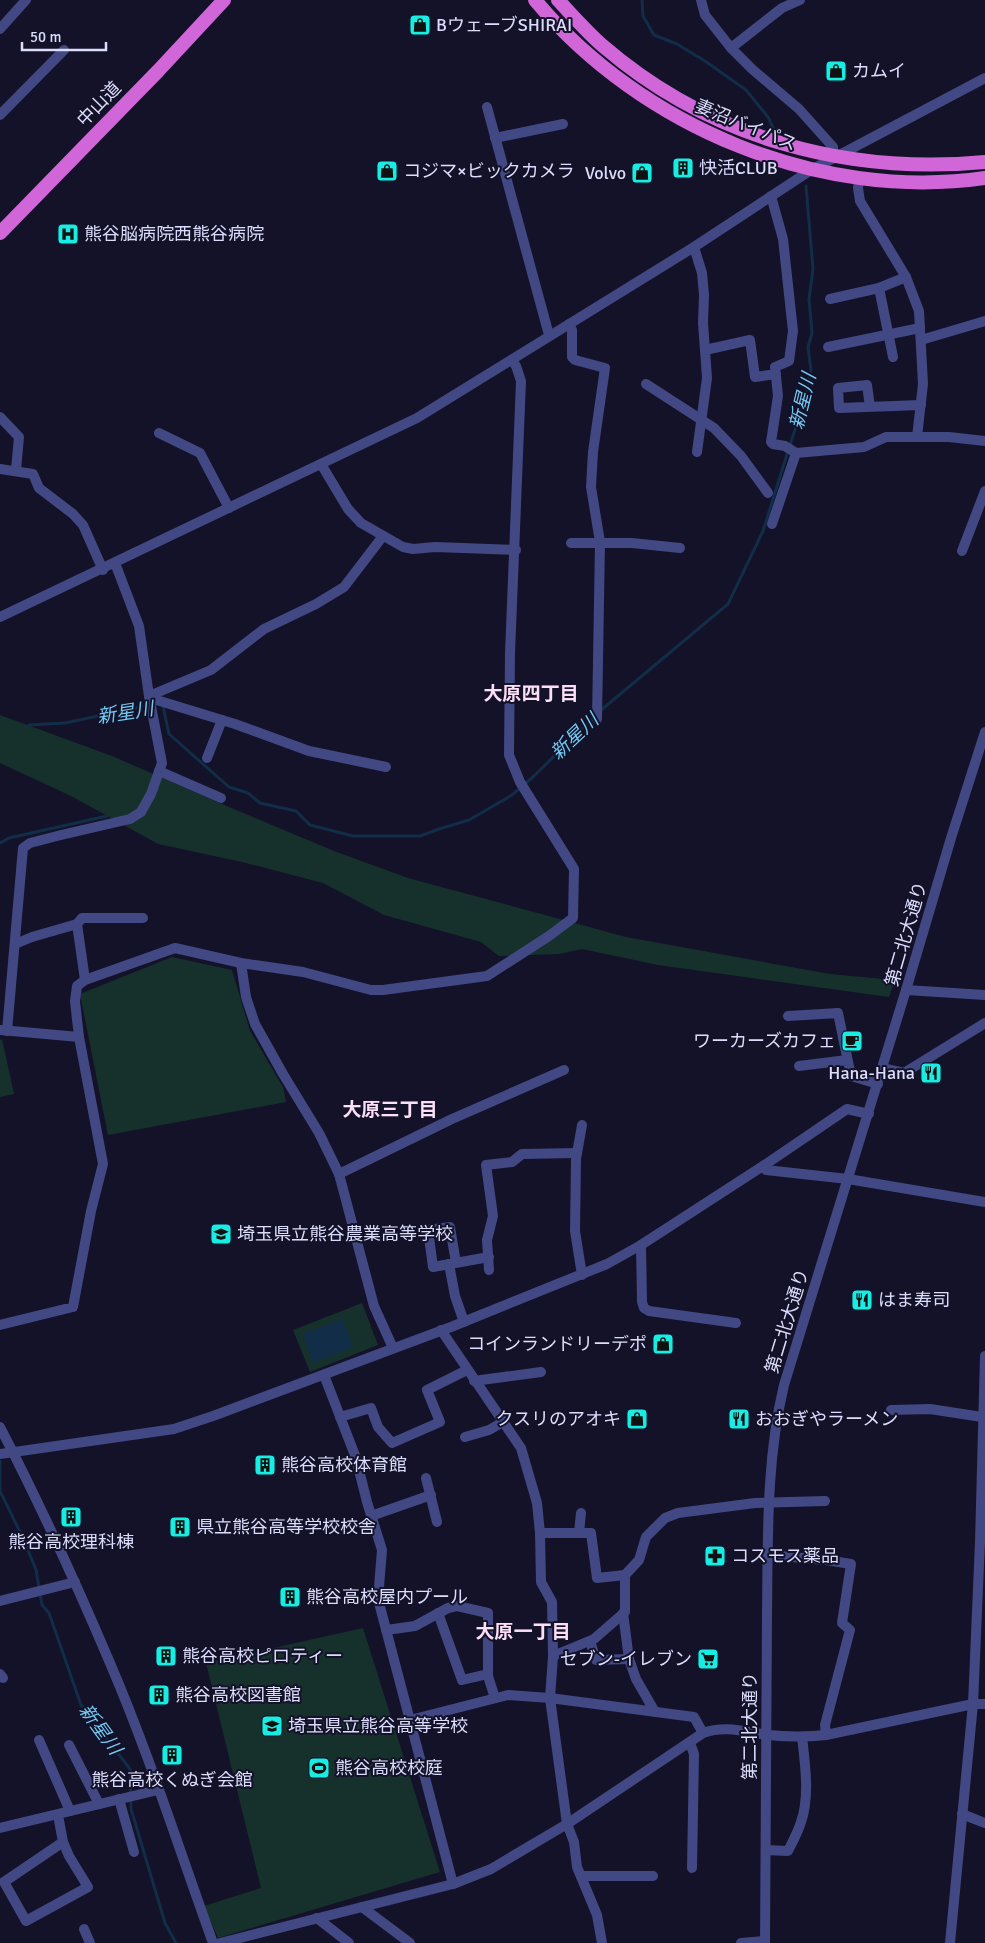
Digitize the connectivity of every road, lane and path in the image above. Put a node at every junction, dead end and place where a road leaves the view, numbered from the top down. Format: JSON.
{"nodes":[{"id":1,"x":26,"y":0,"type":"edge"},
{"id":2,"x":224,"y":0,"type":"edge"},
{"id":3,"x":535,"y":0,"type":"edge"},
{"id":4,"x":558,"y":0,"type":"edge"},
{"id":5,"x":701,"y":0,"type":"edge"},
{"id":6,"x":800,"y":0,"type":"edge"},
{"id":7,"x":0,"y":29,"type":"edge"},
{"id":8,"x":731,"y":48,"type":"junction"},
{"id":9,"x":64,"y":50,"type":"dead end"},
{"id":10,"x":985,"y":78,"type":"edge"},
{"id":11,"x":487,"y":107,"type":"dead end"},
{"id":12,"x":0,"y":115,"type":"edge"},
{"id":13,"x":562,"y":124,"type":"dead end"},
{"id":14,"x":495,"y":138,"type":"junction"},
{"id":15,"x":833,"y":157,"type":"junction"},
{"id":16,"x":985,"y":162,"type":"edge"},
{"id":17,"x":811,"y":170,"type":"junction"},
{"id":18,"x":859,"y":178,"type":"junction"},
{"id":19,"x":985,"y":178,"type":"edge"},
{"id":20,"x":771,"y":196,"type":"junction"},
{"id":21,"x":0,"y":234,"type":"edge"},
{"id":22,"x":694,"y":247,"type":"junction"},
{"id":23,"x":906,"y":277,"type":"junction"},
{"id":24,"x":880,"y":288,"type":"junction"},
{"id":25,"x":830,"y":298,"type":"dead end"},
{"id":26,"x":985,"y":321,"type":"edge"},
{"id":27,"x":569,"y":324,"type":"junction"},
{"id":28,"x":920,"y":328,"type":"junction"},
{"id":29,"x":888,"y":334,"type":"junction"},
{"id":30,"x":549,"y":336,"type":"junction"},
{"id":31,"x":921,"y":340,"type":"junction"},
{"id":32,"x":828,"y":347,"type":"dead end"},
{"id":33,"x":705,"y":350,"type":"junction"},
{"id":34,"x":893,"y":357,"type":"dead end"},
{"id":35,"x":512,"y":360,"type":"junction"},
{"id":36,"x":776,"y":374,"type":"junction"},
{"id":37,"x":646,"y":384,"type":"dead end"},
{"id":38,"x":920,"y":406,"type":"junction"},
{"id":39,"x":870,"y":407,"type":"dead end"},
{"id":40,"x":0,"y":417,"type":"edge"},
{"id":41,"x":701,"y":420,"type":"junction"},
{"id":42,"x":159,"y":433,"type":"dead end"},
{"id":43,"x":917,"y":437,"type":"junction"},
{"id":44,"x":985,"y":441,"type":"edge"},
{"id":45,"x":697,"y":452,"type":"dead end"},
{"id":46,"x":795,"y":452,"type":"junction"},
{"id":47,"x":321,"y":464,"type":"junction"},
{"id":48,"x":0,"y":469,"type":"edge"},
{"id":49,"x":16,"y":470,"type":"junction"},
{"id":50,"x":985,"y":491,"type":"edge"},
{"id":51,"x":768,"y":493,"type":"dead end"},
{"id":52,"x":229,"y":508,"type":"junction"},
{"id":53,"x":772,"y":524,"type":"dead end"},
{"id":54,"x":383,"y":536,"type":"junction"},
{"id":55,"x":600,"y":542,"type":"junction"},
{"id":56,"x":571,"y":543,"type":"dead end"},
{"id":57,"x":680,"y":548,"type":"dead end"},
{"id":58,"x":516,"y":550,"type":"junction"},
{"id":59,"x":962,"y":551,"type":"dead end"},
{"id":60,"x":115,"y":564,"type":"junction"},
{"id":61,"x":102,"y":570,"type":"junction"},
{"id":62,"x":0,"y":617,"type":"edge"},
{"id":63,"x":149,"y":697,"type":"junction"},
{"id":64,"x":597,"y":714,"type":"dead end"},
{"id":65,"x":222,"y":720,"type":"junction"},
{"id":66,"x":985,"y":732,"type":"edge"},
{"id":67,"x":207,"y":758,"type":"dead end"},
{"id":68,"x":386,"y":768,"type":"dead end"},
{"id":69,"x":159,"y":771,"type":"junction"},
{"id":70,"x":221,"y":798,"type":"dead end"},
{"id":71,"x":143,"y":918,"type":"dead end"},
{"id":72,"x":77,"y":924,"type":"junction"},
{"id":73,"x":15,"y":944,"type":"junction"},
{"id":74,"x":241,"y":963,"type":"junction"},
{"id":75,"x":85,"y":980,"type":"junction"},
{"id":76,"x":906,"y":990,"type":"junction"},
{"id":77,"x":985,"y":995,"type":"edge"},
{"id":78,"x":788,"y":1016,"type":"dead end"},
{"id":79,"x":985,"y":1023,"type":"edge"},
{"id":80,"x":3,"y":1030,"type":"edge"},
{"id":81,"x":79,"y":1037,"type":"junction"},
{"id":82,"x":847,"y":1060,"type":"junction"},
{"id":83,"x":799,"y":1066,"type":"dead end"},
{"id":84,"x":882,"y":1068,"type":"junction"},
{"id":85,"x":564,"y":1070,"type":"dead end"},
{"id":86,"x":878,"y":1084,"type":"junction"},
{"id":87,"x":868,"y":1114,"type":"junction"},
{"id":88,"x":582,"y":1125,"type":"dead end"},
{"id":89,"x":577,"y":1153,"type":"junction"},
{"id":90,"x":764,"y":1166,"type":"junction"},
{"id":91,"x":339,"y":1174,"type":"junction"},
{"id":92,"x":848,"y":1179,"type":"junction"},
{"id":93,"x":985,"y":1202,"type":"edge"},
{"id":94,"x":641,"y":1245,"type":"junction"},
{"id":95,"x":489,"y":1257,"type":"junction"},
{"id":96,"x":490,"y":1270,"type":"dead end"},
{"id":97,"x":582,"y":1275,"type":"junction"},
{"id":98,"x":464,"y":1322,"type":"junction"},
{"id":99,"x":736,"y":1323,"type":"dead end"},
{"id":100,"x":0,"y":1325,"type":"edge"},
{"id":101,"x":441,"y":1330,"type":"junction"},
{"id":102,"x":393,"y":1348,"type":"junction"},
{"id":103,"x":985,"y":1356,"type":"edge"},
{"id":104,"x":467,"y":1370,"type":"junction"},
{"id":105,"x":541,"y":1372,"type":"dead end"},
{"id":106,"x":324,"y":1375,"type":"junction"},
{"id":107,"x":474,"y":1381,"type":"junction"},
{"id":108,"x":891,"y":1410,"type":"dead end"},
{"id":109,"x":340,"y":1417,"type":"junction"},
{"id":110,"x":982,"y":1417,"type":"junction"},
{"id":111,"x":503,"y":1422,"type":"junction"},
{"id":112,"x":0,"y":1427,"type":"edge"},
{"id":113,"x":465,"y":1437,"type":"dead end"},
{"id":114,"x":6,"y":1452,"type":"edge"},
{"id":115,"x":426,"y":1478,"type":"dead end"},
{"id":116,"x":431,"y":1495,"type":"junction"},
{"id":117,"x":825,"y":1501,"type":"dead end"},
{"id":118,"x":770,"y":1502,"type":"junction"},
{"id":119,"x":581,"y":1513,"type":"dead end"},
{"id":120,"x":371,"y":1516,"type":"junction"},
{"id":121,"x":437,"y":1522,"type":"dead end"},
{"id":122,"x":540,"y":1533,"type":"junction"},
{"id":123,"x":579,"y":1533,"type":"junction"},
{"id":124,"x":983,"y":1542,"type":"edge"},
{"id":125,"x":768,"y":1555,"type":"junction"},
{"id":126,"x":625,"y":1575,"type":"junction"},
{"id":127,"x":75,"y":1582,"type":"junction"},
{"id":128,"x":0,"y":1601,"type":"edge"},
{"id":129,"x":438,"y":1613,"type":"junction"},
{"id":130,"x":623,"y":1613,"type":"junction"},
{"id":131,"x":386,"y":1630,"type":"junction"},
{"id":132,"x":590,"y":1641,"type":"junction"},
{"id":133,"x":553,"y":1656,"type":"junction"},
{"id":134,"x":629,"y":1659,"type":"junction"},
{"id":135,"x":488,"y":1674,"type":"junction"},
{"id":136,"x":495,"y":1698,"type":"junction"},
{"id":137,"x":550,"y":1698,"type":"junction"},
{"id":138,"x":973,"y":1704,"type":"junction"},
{"id":139,"x":985,"y":1704,"type":"edge"},
{"id":140,"x":655,"y":1712,"type":"junction"},
{"id":141,"x":410,"y":1720,"type":"junction"},
{"id":142,"x":703,"y":1733,"type":"junction"},
{"id":143,"x":766,"y":1734,"type":"junction"},
{"id":144,"x":826,"y":1735,"type":"junction"},
{"id":145,"x":802,"y":1737,"type":"junction"},
{"id":146,"x":39,"y":1740,"type":"dead end"},
{"id":147,"x":690,"y":1743,"type":"junction"},
{"id":148,"x":69,"y":1745,"type":"dead end"},
{"id":149,"x":158,"y":1790,"type":"junction"},
{"id":150,"x":121,"y":1799,"type":"junction"},
{"id":151,"x":99,"y":1804,"type":"junction"},
{"id":152,"x":70,"y":1811,"type":"junction"},
{"id":153,"x":962,"y":1814,"type":"junction"},
{"id":154,"x":58,"y":1815,"type":"junction"},
{"id":155,"x":985,"y":1822,"type":"edge"},
{"id":156,"x":567,"y":1824,"type":"junction"},
{"id":157,"x":0,"y":1828,"type":"edge"},
{"id":158,"x":63,"y":1842,"type":"junction"},
{"id":159,"x":766,"y":1850,"type":"junction"},
{"id":160,"x":134,"y":1852,"type":"dead end"},
{"id":161,"x":692,"y":1868,"type":"dead end"},
{"id":162,"x":581,"y":1876,"type":"junction"},
{"id":163,"x":653,"y":1876,"type":"dead end"},
{"id":164,"x":453,"y":1884,"type":"junction"},
{"id":165,"x":362,"y":1907,"type":"junction"},
{"id":166,"x":317,"y":1918,"type":"junction"},
{"id":167,"x":84,"y":1929,"type":"dead end"},
{"id":168,"x":765,"y":1942,"type":"edge"},
{"id":169,"x":90,"y":1943,"type":"edge"},
{"id":170,"x":212,"y":1943,"type":"edge"},
{"id":171,"x":220,"y":1943,"type":"edge"},
{"id":172,"x":349,"y":1943,"type":"edge"},
{"id":173,"x":410,"y":1943,"type":"edge"},
{"id":174,"x":602,"y":1943,"type":"edge"},
{"id":175,"x":741,"y":1943,"type":"edge"},
{"id":176,"x":950,"y":1943,"type":"edge"}],
"edges":[{"from":1,"to":7,"type":"street"},
{"from":2,"to":21,"type":"highway","name":"中山道"},
{"from":3,"to":17,"type":"highway","name":"妻沼バイパス"},
{"from":4,"to":15,"type":"highway","name":"妻沼バイパス"},
{"from":5,"to":8,"type":"street"},
{"from":6,"to":8,"type":"street"},
{"from":8,"to":15,"type":"street"},
{"from":9,"to":12,"type":"street"},
{"from":10,"to":15,"type":"street"},
{"from":11,"to":14,"type":"street"},
{"from":13,"to":14,"type":"street"},
{"from":14,"to":30,"type":"street"},
{"from":15,"to":16,"type":"highway","name":"妻沼バイパス"},
{"from":15,"to":17,"type":"street"},
{"from":17,"to":18,"type":"highway","name":"妻沼バイパス"},
{"from":17,"to":20,"type":"street"},
{"from":18,"to":19,"type":"highway","name":"妻沼バイパス"},
{"from":18,"to":23,"type":"street"},
{"from":20,"to":22,"type":"street"},
{"from":20,"to":36,"type":"street"},
{"from":22,"to":27,"type":"street"},
{"from":22,"to":33,"type":"street"},
{"from":23,"to":24,"type":"street"},
{"from":23,"to":28,"type":"street"},
{"from":24,"to":25,"type":"street"},
{"from":24,"to":29,"type":"street"},
{"from":26,"to":31,"type":"street"},
{"from":27,"to":30,"type":"street"},
{"from":27,"to":55,"type":"street"},
{"from":28,"to":29,"type":"street"},
{"from":28,"to":31,"type":"street"},
{"from":29,"to":32,"type":"street"},
{"from":29,"to":34,"type":"street"},
{"from":30,"to":35,"type":"street"},
{"from":31,"to":38,"type":"street"},
{"from":33,"to":36,"type":"street"},
{"from":33,"to":41,"type":"street"},
{"from":35,"to":47,"type":"street"},
{"from":35,"to":58,"type":"street"},
{"from":36,"to":46,"type":"street"},
{"from":37,"to":41,"type":"street"},
{"from":38,"to":39,"type":"street"},
{"from":38,"to":43,"type":"street"},
{"from":40,"to":49,"type":"street"},
{"from":41,"to":45,"type":"street"},
{"from":41,"to":51,"type":"street"},
{"from":42,"to":52,"type":"street"},
{"from":43,"to":44,"type":"street"},
{"from":43,"to":46,"type":"street"},
{"from":46,"to":53,"type":"street"},
{"from":47,"to":52,"type":"street"},
{"from":47,"to":54,"type":"street"},
{"from":48,"to":49,"type":"street"},
{"from":49,"to":61,"type":"street"},
{"from":50,"to":59,"type":"street"},
{"from":52,"to":60,"type":"street"},
{"from":54,"to":58,"type":"street"},
{"from":54,"to":63,"type":"street"},
{"from":55,"to":56,"type":"street"},
{"from":55,"to":57,"type":"street"},
{"from":55,"to":64,"type":"street"},
{"from":58,"to":74,"type":"street"},
{"from":60,"to":61,"type":"street"},
{"from":60,"to":63,"type":"street"},
{"from":61,"to":62,"type":"street"},
{"from":63,"to":65,"type":"street"},
{"from":63,"to":69,"type":"street"},
{"from":65,"to":67,"type":"street"},
{"from":65,"to":68,"type":"street"},
{"from":66,"to":76,"type":"street","name":"第二北大通り"},
{"from":69,"to":70,"type":"street"},
{"from":69,"to":73,"type":"street"},
{"from":71,"to":72,"type":"street"},
{"from":72,"to":73,"type":"street"},
{"from":72,"to":75,"type":"street"},
{"from":73,"to":80,"type":"street"},
{"from":74,"to":75,"type":"street"},
{"from":74,"to":91,"type":"street"},
{"from":75,"to":81,"type":"street"},
{"from":76,"to":77,"type":"street"},
{"from":76,"to":84,"type":"street","name":"第二北大通り"},
{"from":78,"to":82,"type":"street"},
{"from":79,"to":84,"type":"street"},
{"from":80,"to":81,"type":"street"},
{"from":81,"to":100,"type":"street"},
{"from":82,"to":83,"type":"street"},
{"from":82,"to":86,"type":"street"},
{"from":84,"to":86,"type":"street","name":"第二北大通り"},
{"from":85,"to":91,"type":"street"},
{"from":86,"to":87,"type":"street","name":"第二北大通り"},
{"from":87,"to":90,"type":"street"},
{"from":87,"to":92,"type":"street","name":"第二北大通り"},
{"from":88,"to":89,"type":"street"},
{"from":89,"to":95,"type":"street"},
{"from":89,"to":97,"type":"street"},
{"from":90,"to":92,"type":"street"},
{"from":90,"to":94,"type":"street"},
{"from":91,"to":102,"type":"street"},
{"from":92,"to":93,"type":"street"},
{"from":92,"to":118,"type":"street","name":"第二北大通り"},
{"from":94,"to":97,"type":"street"},
{"from":94,"to":99,"type":"street"},
{"from":95,"to":96,"type":"street"},
{"from":95,"to":98,"type":"street"},
{"from":97,"to":98,"type":"street"},
{"from":98,"to":101,"type":"street"},
{"from":101,"to":102,"type":"street"},
{"from":101,"to":104,"type":"street"},
{"from":102,"to":106,"type":"street"},
{"from":103,"to":110,"type":"street"},
{"from":104,"to":107,"type":"street"},
{"from":104,"to":109,"type":"street"},
{"from":105,"to":107,"type":"street"},
{"from":106,"to":109,"type":"street"},
{"from":106,"to":114,"type":"street"},
{"from":107,"to":111,"type":"street"},
{"from":108,"to":110,"type":"street"},
{"from":109,"to":120,"type":"street"},
{"from":110,"to":124,"type":"street"},
{"from":111,"to":113,"type":"street"},
{"from":111,"to":122,"type":"street"},
{"from":112,"to":114,"type":"street"},
{"from":114,"to":127,"type":"street"},
{"from":115,"to":116,"type":"street"},
{"from":116,"to":120,"type":"street"},
{"from":116,"to":121,"type":"street"},
{"from":117,"to":118,"type":"street"},
{"from":118,"to":125,"type":"street","name":"第二北大通り"},
{"from":118,"to":126,"type":"street"},
{"from":119,"to":123,"type":"street"},
{"from":120,"to":131,"type":"street"},
{"from":122,"to":123,"type":"street"},
{"from":122,"to":133,"type":"street"},
{"from":123,"to":126,"type":"street"},
{"from":124,"to":138,"type":"street"},
{"from":125,"to":143,"type":"street","name":"第二北大通り"},
{"from":125,"to":144,"type":"street"},
{"from":126,"to":130,"type":"street"},
{"from":127,"to":128,"type":"street"},
{"from":127,"to":149,"type":"street"},
{"from":129,"to":131,"type":"street"},
{"from":129,"to":135,"type":"street"},
{"from":129,"to":135,"type":"street"},
{"from":130,"to":132,"type":"street"},
{"from":130,"to":134,"type":"street"},
{"from":131,"to":141,"type":"street"},
{"from":132,"to":133,"type":"street"},
{"from":132,"to":134,"type":"street"},
{"from":133,"to":137,"type":"street"},
{"from":134,"to":140,"type":"street"},
{"from":135,"to":136,"type":"street"},
{"from":136,"to":137,"type":"street"},
{"from":136,"to":141,"type":"street"},
{"from":137,"to":140,"type":"street"},
{"from":137,"to":156,"type":"street"},
{"from":138,"to":139,"type":"street"},
{"from":138,"to":144,"type":"street"},
{"from":138,"to":153,"type":"street"},
{"from":140,"to":142,"type":"street"},
{"from":141,"to":164,"type":"street"},
{"from":142,"to":143,"type":"street"},
{"from":142,"to":147,"type":"street"},
{"from":143,"to":145,"type":"street"},
{"from":143,"to":159,"type":"street","name":"第二北大通り"},
{"from":144,"to":145,"type":"street"},
{"from":145,"to":159,"type":"street"},
{"from":146,"to":152,"type":"street"},
{"from":147,"to":156,"type":"street"},
{"from":147,"to":161,"type":"street"},
{"from":148,"to":151,"type":"street"},
{"from":149,"to":150,"type":"street"},
{"from":149,"to":170,"type":"street"},
{"from":150,"to":151,"type":"street"},
{"from":150,"to":160,"type":"street"},
{"from":151,"to":152,"type":"street"},
{"from":152,"to":154,"type":"street"},
{"from":153,"to":155,"type":"street"},
{"from":153,"to":176,"type":"street"},
{"from":154,"to":157,"type":"street"},
{"from":154,"to":158,"type":"street"},
{"from":156,"to":162,"type":"street"},
{"from":156,"to":164,"type":"street"},
{"from":158,"to":158,"type":"street"},
{"from":159,"to":168,"type":"street","name":"第二北大通り"},
{"from":162,"to":163,"type":"street"},
{"from":162,"to":174,"type":"street"},
{"from":164,"to":165,"type":"street"},
{"from":165,"to":166,"type":"street"},
{"from":165,"to":173,"type":"street"},
{"from":166,"to":171,"type":"street"},
{"from":166,"to":172,"type":"street"},
{"from":167,"to":169,"type":"street"},
{"from":168,"to":175,"type":"street"}]}
